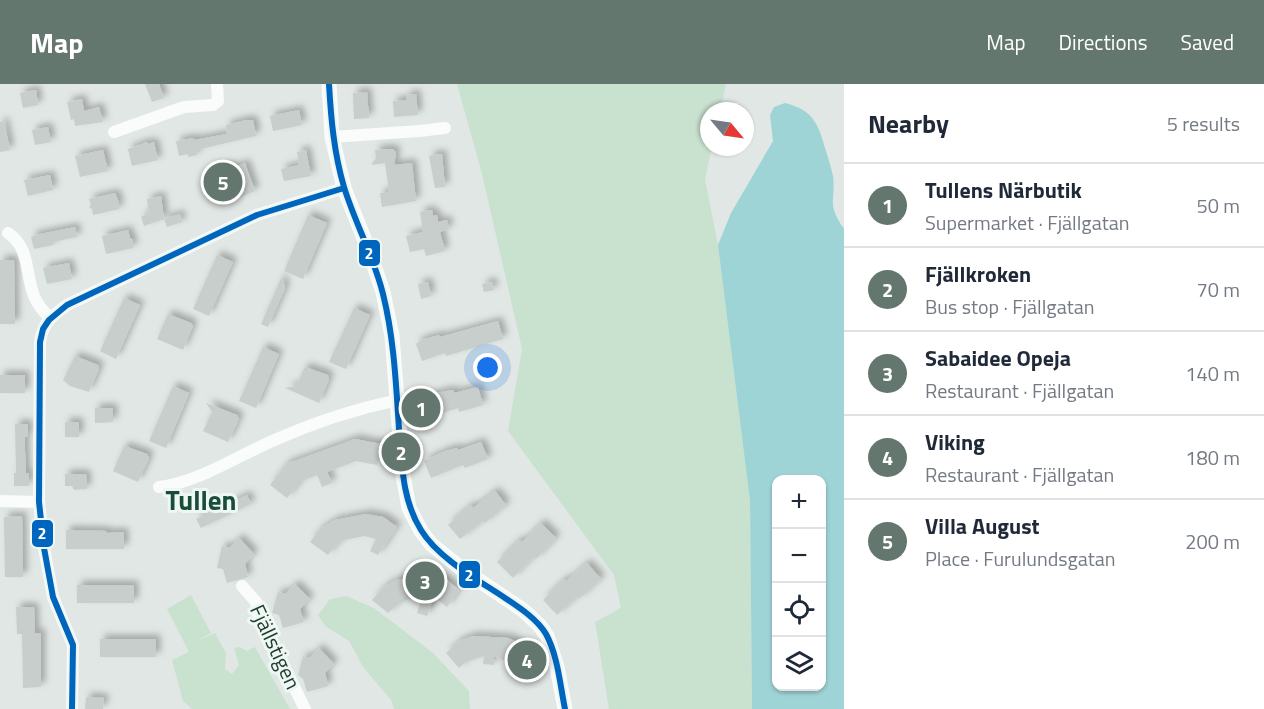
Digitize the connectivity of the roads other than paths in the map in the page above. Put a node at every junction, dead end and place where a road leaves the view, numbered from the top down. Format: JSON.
{"nodes":[{"id":1,"x":217,"y":84,"type":"edge"},
{"id":2,"x":329,"y":84,"type":"edge"},
{"id":3,"x":445,"y":128,"type":"dead end"},
{"id":4,"x":114,"y":132,"type":"dead end"},
{"id":5,"x":332,"y":137,"type":"junction"},
{"id":6,"x":344,"y":188,"type":"junction"},
{"id":7,"x":8,"y":233,"type":"dead end"},
{"id":8,"x":50,"y":317,"type":"junction"},
{"id":9,"x":398,"y":400,"type":"junction"},
{"id":10,"x":159,"y":487,"type":"dead end"},
{"id":11,"x":0,"y":501,"type":"edge"},
{"id":12,"x":39,"y":502,"type":"junction"},
{"id":13,"x":242,"y":586,"type":"dead end"},
{"id":14,"x":72,"y":709,"type":"edge"},
{"id":15,"x":306,"y":709,"type":"edge"},
{"id":16,"x":565,"y":709,"type":"edge"}],
"edges":[{"from":1,"to":4,"type":"street"},
{"from":2,"to":5,"type":"street"},
{"from":3,"to":5,"type":"street"},
{"from":5,"to":6,"type":"street"},
{"from":6,"to":8,"type":"street"},
{"from":6,"to":9,"type":"street"},
{"from":7,"to":8,"type":"street"},
{"from":8,"to":12,"type":"street"},
{"from":9,"to":10,"type":"street"},
{"from":9,"to":16,"type":"street"},
{"from":11,"to":12,"type":"street"},
{"from":12,"to":14,"type":"street"},
{"from":13,"to":15,"type":"street","name":"Fjällstigen"}]}
